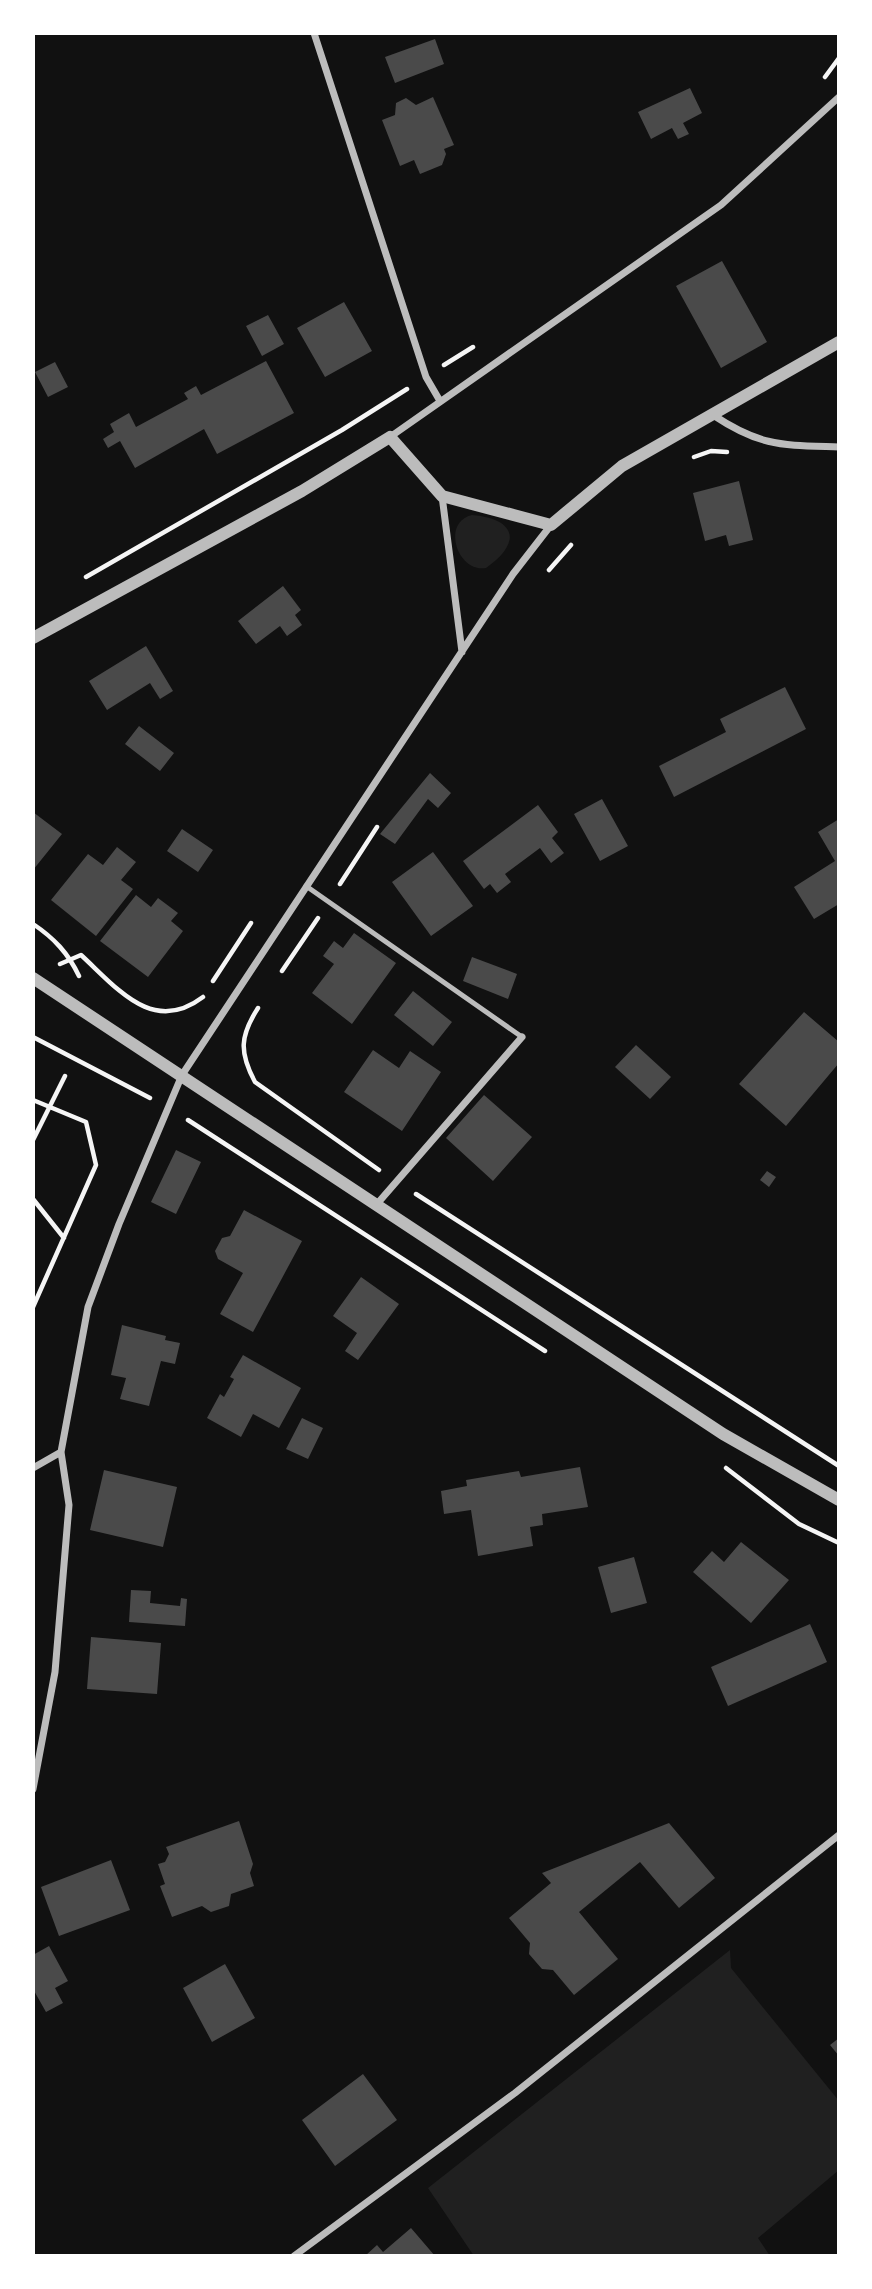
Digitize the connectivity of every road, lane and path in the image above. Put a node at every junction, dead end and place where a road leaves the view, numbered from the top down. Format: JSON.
{"nodes":[{"id":1,"x":314,"y":33,"type":"edge"},
{"id":2,"x":839,"y":58,"type":"edge"},
{"id":3,"x":817,"y":87,"type":"dead end"},
{"id":4,"x":839,"y":97,"type":"edge"},
{"id":5,"x":483,"y":341,"type":"dead end"},
{"id":6,"x":839,"y":342,"type":"edge"},
{"id":7,"x":426,"y":377,"type":"junction"},
{"id":8,"x":440,"y":401,"type":"junction"},
{"id":9,"x":712,"y":414,"type":"junction"},
{"id":10,"x":390,"y":437,"type":"junction"},
{"id":11,"x":753,"y":438,"type":"junction"},
{"id":12,"x":839,"y":447,"type":"edge"},
{"id":13,"x":692,"y":457,"type":"dead end"},
{"id":14,"x":442,"y":496,"type":"junction"},
{"id":15,"x":551,"y":526,"type":"junction"},
{"id":16,"x":575,"y":540,"type":"dead end"},
{"id":17,"x":548,"y":571,"type":"dead end"},
{"id":18,"x":81,"y":579,"type":"dead end"},
{"id":19,"x":33,"y":638,"type":"edge"},
{"id":20,"x":462,"y":653,"type":"junction"},
{"id":21,"x":380,"y":822,"type":"dead end"},
{"id":22,"x":306,"y":886,"type":"junction"},
{"id":23,"x":330,"y":900,"type":"junction"},
{"id":24,"x":251,"y":923,"type":"dead end"},
{"id":25,"x":33,"y":924,"type":"edge"},
{"id":26,"x":71,"y":960,"type":"junction"},
{"id":27,"x":58,"y":965,"type":"dead end"},
{"id":28,"x":33,"y":978,"type":"edge"},
{"id":29,"x":276,"y":980,"type":"dead end"},
{"id":30,"x":262,"y":1000,"type":"dead end"},
{"id":31,"x":98,"y":1020,"type":"junction"},
{"id":32,"x":33,"y":1037,"type":"edge"},
{"id":33,"x":522,"y":1037,"type":"joint"},
{"id":34,"x":182,"y":1075,"type":"junction"},
{"id":35,"x":65,"y":1076,"type":"dead end"},
{"id":36,"x":33,"y":1100,"type":"edge"},
{"id":37,"x":48,"y":1107,"type":"junction"},
{"id":38,"x":168,"y":1109,"type":"junction"},
{"id":39,"x":33,"y":1140,"type":"edge"},
{"id":40,"x":396,"y":1181,"type":"junction"},
{"id":41,"x":33,"y":1199,"type":"edge"},
{"id":42,"x":377,"y":1204,"type":"junction"},
{"id":43,"x":64,"y":1238,"type":"junction"},
{"id":44,"x":33,"y":1307,"type":"edge"},
{"id":45,"x":552,"y":1355,"type":"dead end"},
{"id":46,"x":61,"y":1452,"type":"junction"},
{"id":47,"x":839,"y":1466,"type":"edge"},
{"id":48,"x":723,"y":1467,"type":"dead end"},
{"id":49,"x":33,"y":1468,"type":"edge"},
{"id":50,"x":839,"y":1500,"type":"edge"},
{"id":51,"x":839,"y":1543,"type":"edge"},
{"id":52,"x":33,"y":1789,"type":"edge"},
{"id":53,"x":839,"y":1835,"type":"edge"},
{"id":54,"x":294,"y":2256,"type":"edge"}],
"edges":[{"from":1,"to":7,"type":"street"},
{"from":2,"to":3,"type":"path"},
{"from":4,"to":8,"type":"street"},
{"from":5,"to":7,"type":"path"},
{"from":6,"to":9,"type":"street"},
{"from":7,"to":8,"type":"street"},
{"from":7,"to":18,"type":"path"},
{"from":8,"to":10,"type":"street"},
{"from":9,"to":11,"type":"street"},
{"from":9,"to":15,"type":"street"},
{"from":10,"to":14,"type":"street"},
{"from":10,"to":19,"type":"street"},
{"from":11,"to":12,"type":"street"},
{"from":11,"to":13,"type":"path"},
{"from":14,"to":15,"type":"street"},
{"from":14,"to":20,"type":"street"},
{"from":15,"to":20,"type":"street"},
{"from":16,"to":17,"type":"path"},
{"from":20,"to":22,"type":"street"},
{"from":21,"to":23,"type":"path"},
{"from":22,"to":23,"type":"lane"},
{"from":22,"to":34,"type":"street"},
{"from":23,"to":29,"type":"path"},
{"from":23,"to":33,"type":"lane"},
{"from":24,"to":26,"type":"path"},
{"from":25,"to":26,"type":"path"},
{"from":26,"to":27,"type":"path"},
{"from":26,"to":31,"type":"path"},
{"from":28,"to":31,"type":"street"},
{"from":30,"to":40,"type":"path"},
{"from":31,"to":34,"type":"street"},
{"from":32,"to":38,"type":"path"},
{"from":33,"to":40,"type":"street"},
{"from":34,"to":38,"type":"street"},
{"from":34,"to":42,"type":"street"},
{"from":35,"to":37,"type":"path"},
{"from":36,"to":37,"type":"path"},
{"from":37,"to":39,"type":"path"},
{"from":37,"to":43,"type":"path"},
{"from":38,"to":45,"type":"path"},
{"from":38,"to":46,"type":"street"},
{"from":40,"to":42,"type":"street"},
{"from":40,"to":47,"type":"path"},
{"from":41,"to":43,"type":"path"},
{"from":42,"to":50,"type":"street"},
{"from":43,"to":44,"type":"path"},
{"from":46,"to":49,"type":"street"},
{"from":46,"to":52,"type":"street"},
{"from":48,"to":51,"type":"path"},
{"from":53,"to":54,"type":"street"}]}
